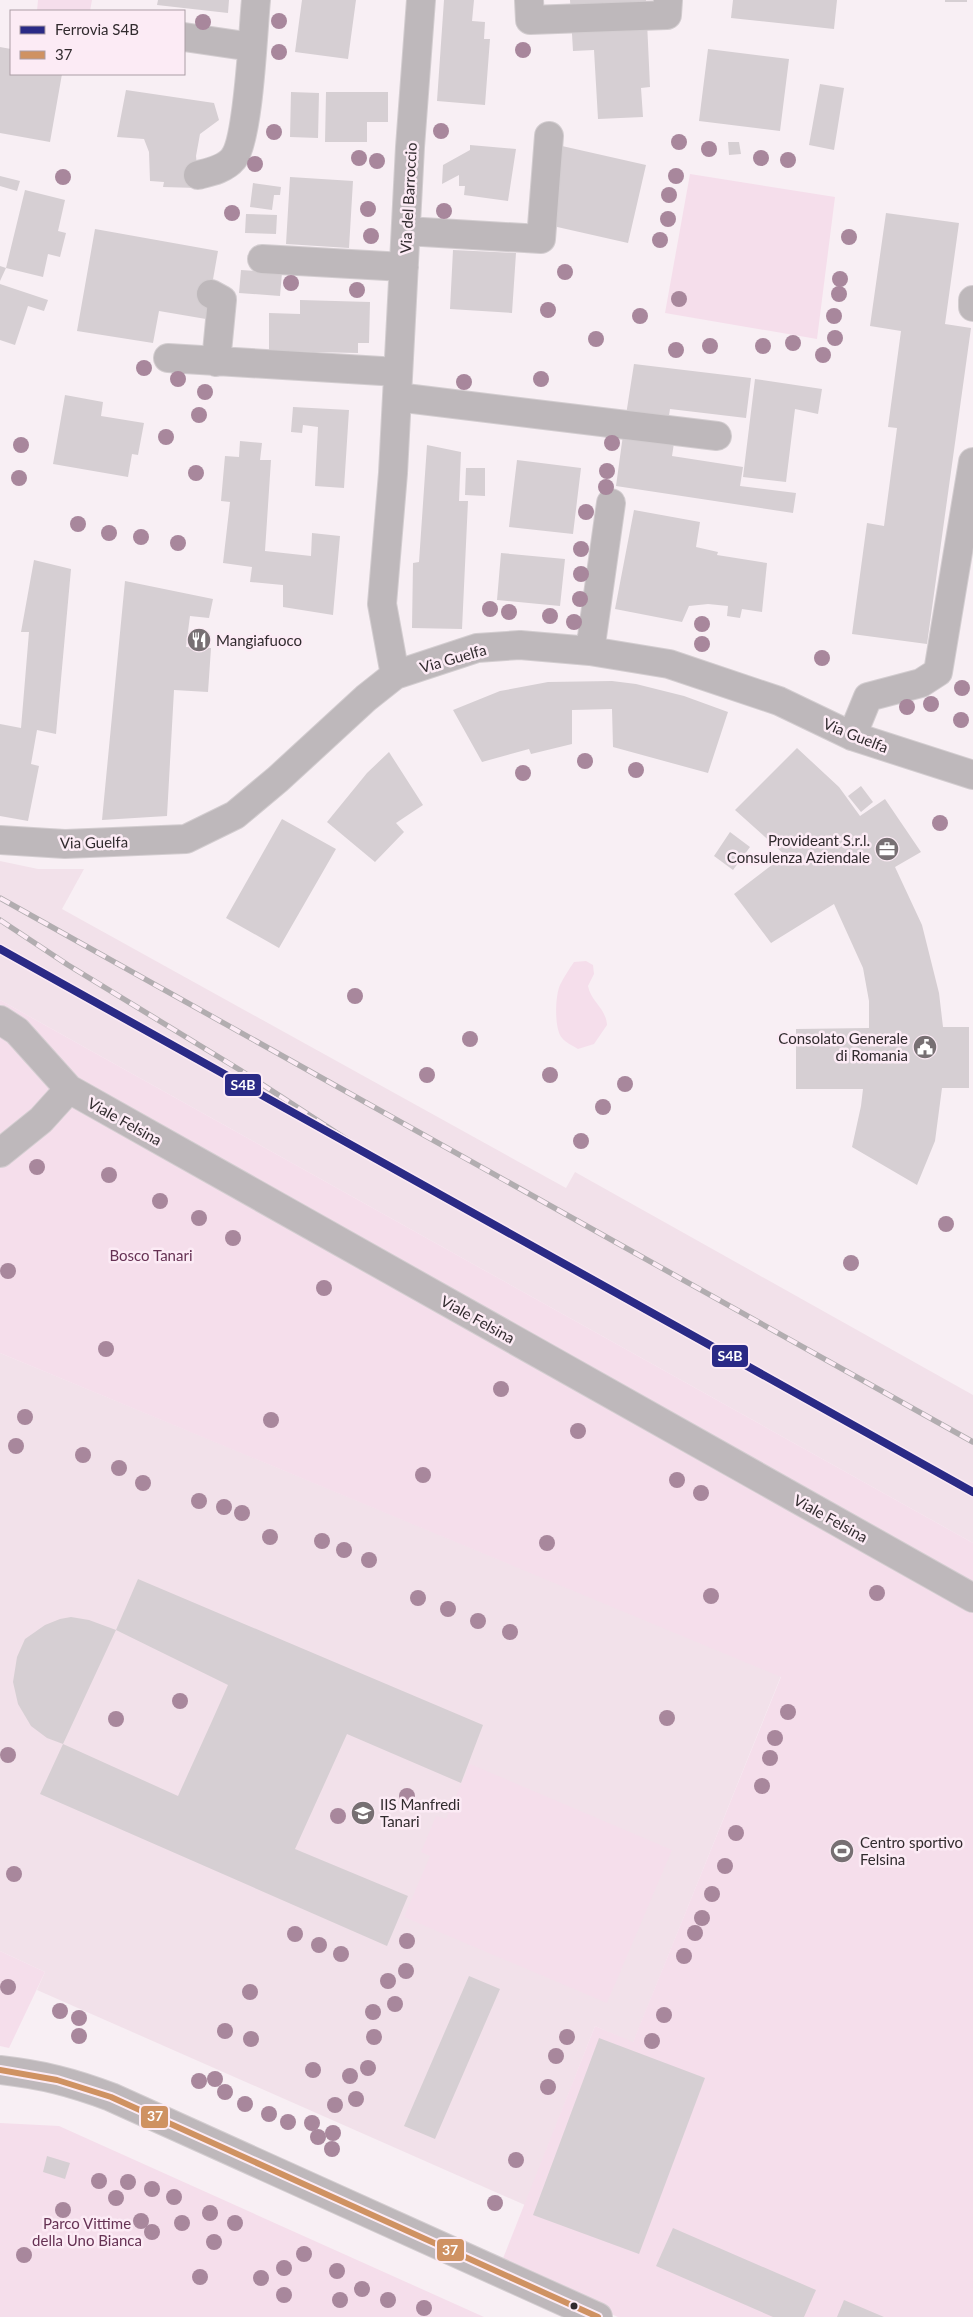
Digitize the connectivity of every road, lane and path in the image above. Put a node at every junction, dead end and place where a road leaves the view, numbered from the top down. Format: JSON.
{"nodes":[{"id":1,"x":256,"y":0,"type":"edge"},
{"id":2,"x":421,"y":0,"type":"edge"},
{"id":3,"x":529,"y":0,"type":"edge"},
{"id":4,"x":668,"y":0,"type":"edge"},
{"id":5,"x":185,"y":37,"type":"edge"},
{"id":6,"x":252,"y":47,"type":"junction"},
{"id":7,"x":549,"y":136,"type":"dead end"},
{"id":8,"x":198,"y":175,"type":"dead end"},
{"id":9,"x":406,"y":232,"type":"junction"},
{"id":10,"x":262,"y":259,"type":"dead end"},
{"id":11,"x":404,"y":267,"type":"junction"},
{"id":12,"x":211,"y":294,"type":"dead end"},
{"id":13,"x":973,"y":300,"type":"edge"},
{"id":14,"x":973,"y":307,"type":"edge"},
{"id":15,"x":168,"y":358,"type":"dead end"},
{"id":16,"x":216,"y":362,"type":"junction"},
{"id":17,"x":398,"y":385,"type":"junction"},
{"id":18,"x":718,"y":436,"type":"dead end"},
{"id":19,"x":973,"y":462,"type":"edge"},
{"id":20,"x":611,"y":503,"type":"dead end"},
{"id":21,"x":590,"y":651,"type":"junction"},
{"id":22,"x":396,"y":675,"type":"junction"},
{"id":23,"x":852,"y":736,"type":"junction"},
{"id":24,"x":973,"y":776,"type":"edge"},
{"id":25,"x":0,"y":840,"type":"edge"},
{"id":26,"x":0,"y":1020,"type":"edge"},
{"id":27,"x":69,"y":1089,"type":"junction"},
{"id":28,"x":0,"y":1153,"type":"edge"},
{"id":29,"x":973,"y":1598,"type":"edge"},
{"id":30,"x":0,"y":2070,"type":"edge"},
{"id":31,"x":598,"y":2317,"type":"edge"}],
"edges":[{"from":1,"to":6,"type":"street"},
{"from":2,"to":9,"type":"street","name":"Via del Barroccio"},
{"from":3,"to":4,"type":"street"},
{"from":5,"to":6,"type":"street"},
{"from":6,"to":8,"type":"street"},
{"from":7,"to":9,"type":"street"},
{"from":9,"to":11,"type":"street","name":"Via del Barroccio"},
{"from":10,"to":11,"type":"street"},
{"from":11,"to":17,"type":"street","name":"Via del Barroccio"},
{"from":12,"to":16,"type":"street"},
{"from":13,"to":14,"type":"street"},
{"from":15,"to":16,"type":"street"},
{"from":16,"to":17,"type":"street"},
{"from":17,"to":18,"type":"street"},
{"from":17,"to":22,"type":"street","name":"Via del Barroccio"},
{"from":19,"to":23,"type":"street"},
{"from":20,"to":21,"type":"street"},
{"from":21,"to":22,"type":"street","name":"Via Guelfa"},
{"from":21,"to":23,"type":"street","name":"Via Guelfa"},
{"from":22,"to":25,"type":"street","name":"Via Guelfa"},
{"from":23,"to":24,"type":"street","name":"Via Guelfa"},
{"from":26,"to":27,"type":"street","name":"Viale Felsina"},
{"from":27,"to":28,"type":"street"},
{"from":27,"to":29,"type":"street","name":"Viale Felsina"},
{"from":30,"to":31,"type":"street"}]}
